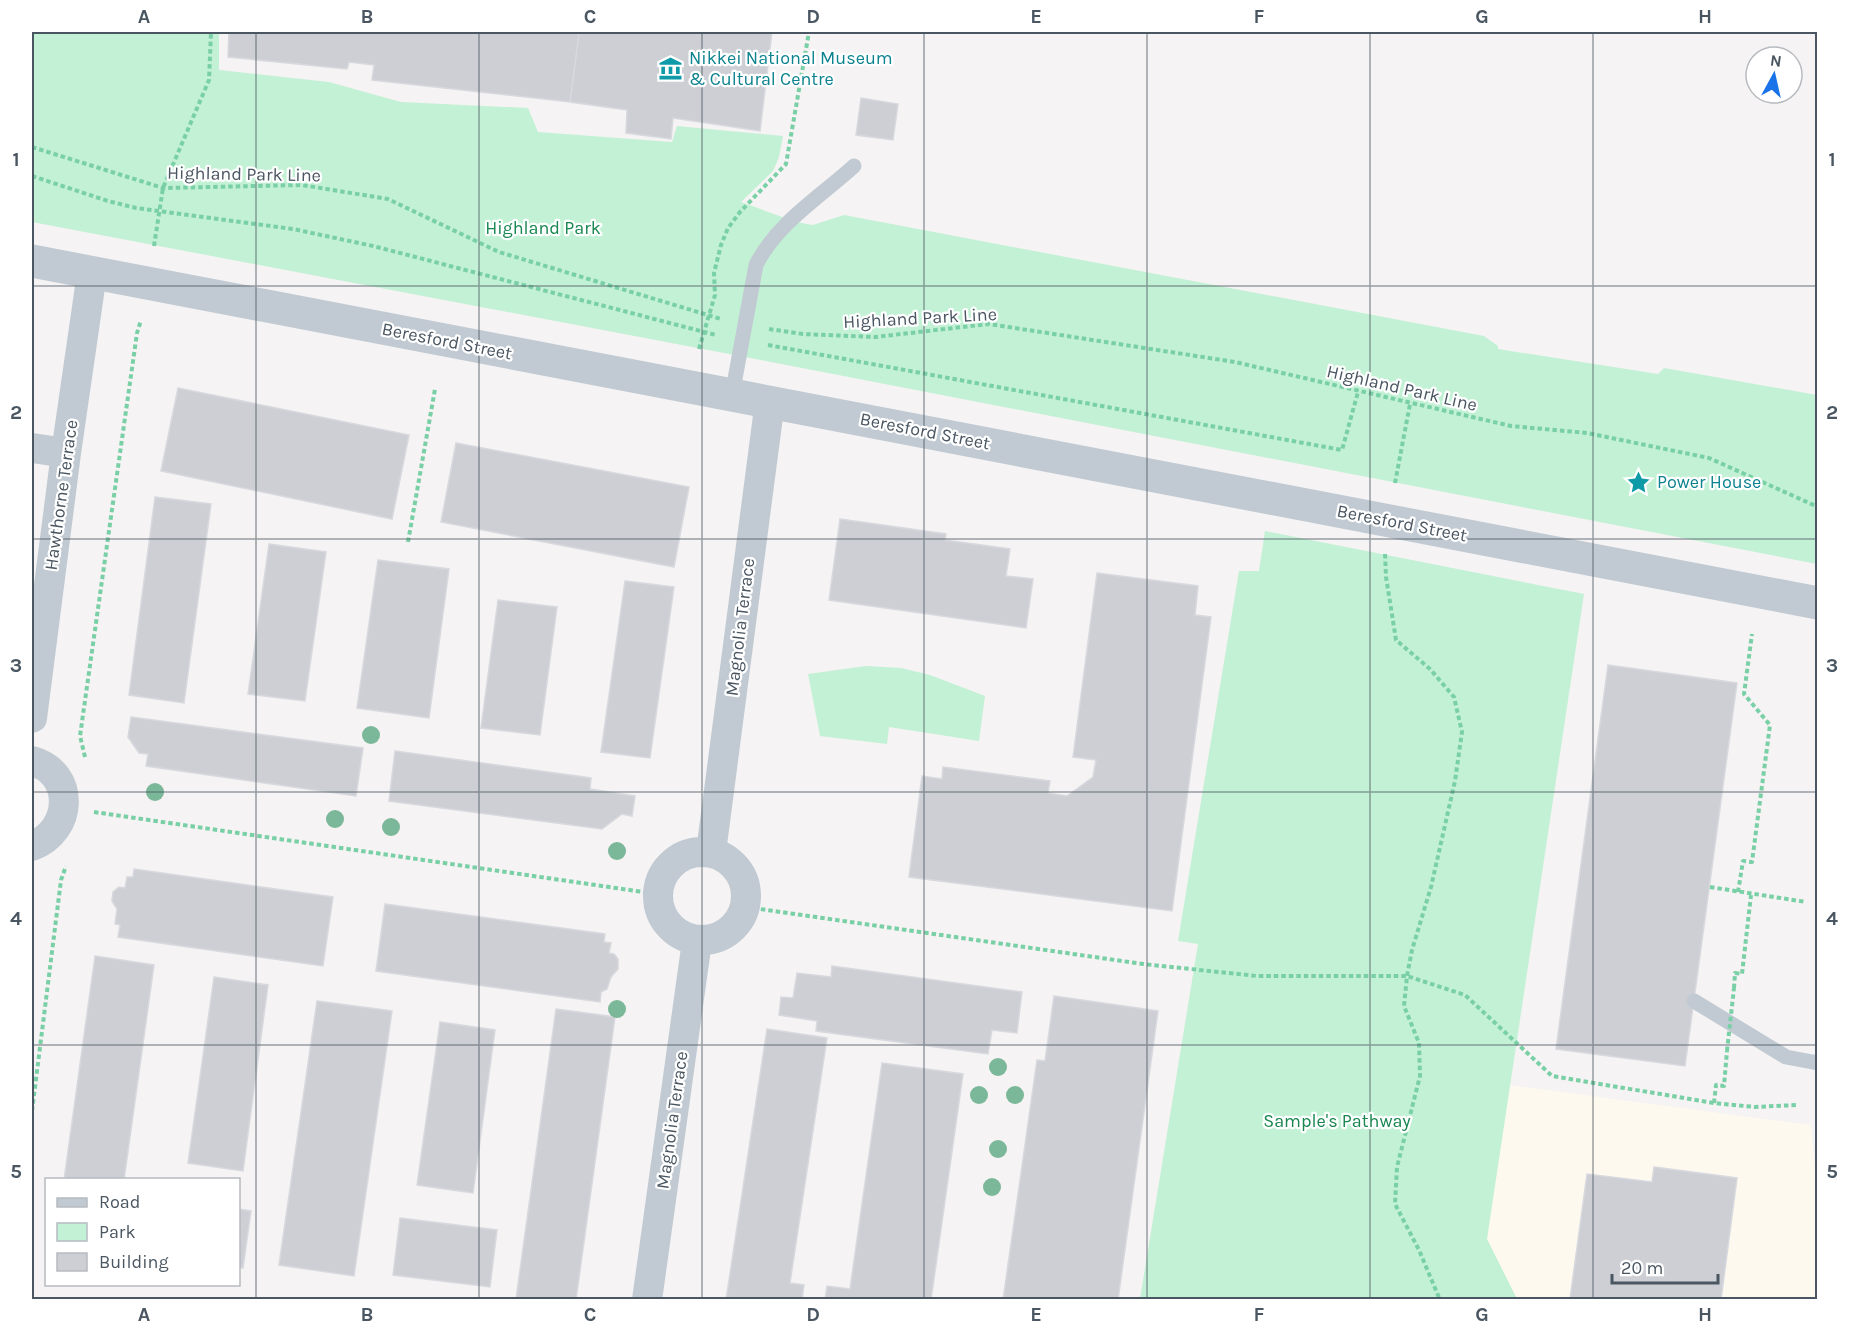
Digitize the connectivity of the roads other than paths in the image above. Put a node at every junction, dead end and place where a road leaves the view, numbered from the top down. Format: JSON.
{"nodes":[{"id":1,"x":854,"y":166,"type":"dead end"},
{"id":2,"x":32,"y":261,"type":"edge"},
{"id":3,"x":92,"y":273,"type":"junction"},
{"id":4,"x":732,"y":395,"type":"junction"},
{"id":5,"x":770,"y":401,"type":"junction"},
{"id":6,"x":32,"y":448,"type":"edge"},
{"id":7,"x":66,"y":453,"type":"junction"},
{"id":8,"x":1818,"y":603,"type":"edge"},
{"id":9,"x":34,"y":677,"type":"edge"},
{"id":10,"x":32,"y":718,"type":"edge"},
{"id":11,"x":32,"y":761,"type":"edge"},
{"id":12,"x":32,"y":846,"type":"edge"},
{"id":13,"x":711,"y":852,"type":"junction"},
{"id":14,"x":696,"y":941,"type":"junction"},
{"id":15,"x":1694,"y":1001,"type":"dead end"},
{"id":16,"x":1818,"y":1064,"type":"edge"},
{"id":17,"x":647,"y":1299,"type":"edge"}],
"edges":[{"from":1,"to":4,"type":"lane"},
{"from":2,"to":3,"type":"street","name":"Beresford Street"},
{"from":3,"to":4,"type":"street","name":"Beresford Street"},
{"from":3,"to":7,"type":"street","name":"Hawthorne Terrace"},
{"from":4,"to":5,"type":"street","name":"Beresford Street"},
{"from":5,"to":8,"type":"street","name":"Beresford Street"},
{"from":5,"to":13,"type":"street","name":"Magnolia Terrace"},
{"from":6,"to":7,"type":"street"},
{"from":7,"to":9,"type":"street","name":"Hawthorne Terrace"},
{"from":9,"to":10,"type":"street","name":"Hawthorne Terrace"},
{"from":11,"to":12,"type":"street"},
{"from":13,"to":14,"type":"street"},
{"from":13,"to":14,"type":"street"},
{"from":14,"to":17,"type":"street","name":"Magnolia Terrace"},
{"from":15,"to":16,"type":"lane"}]}
